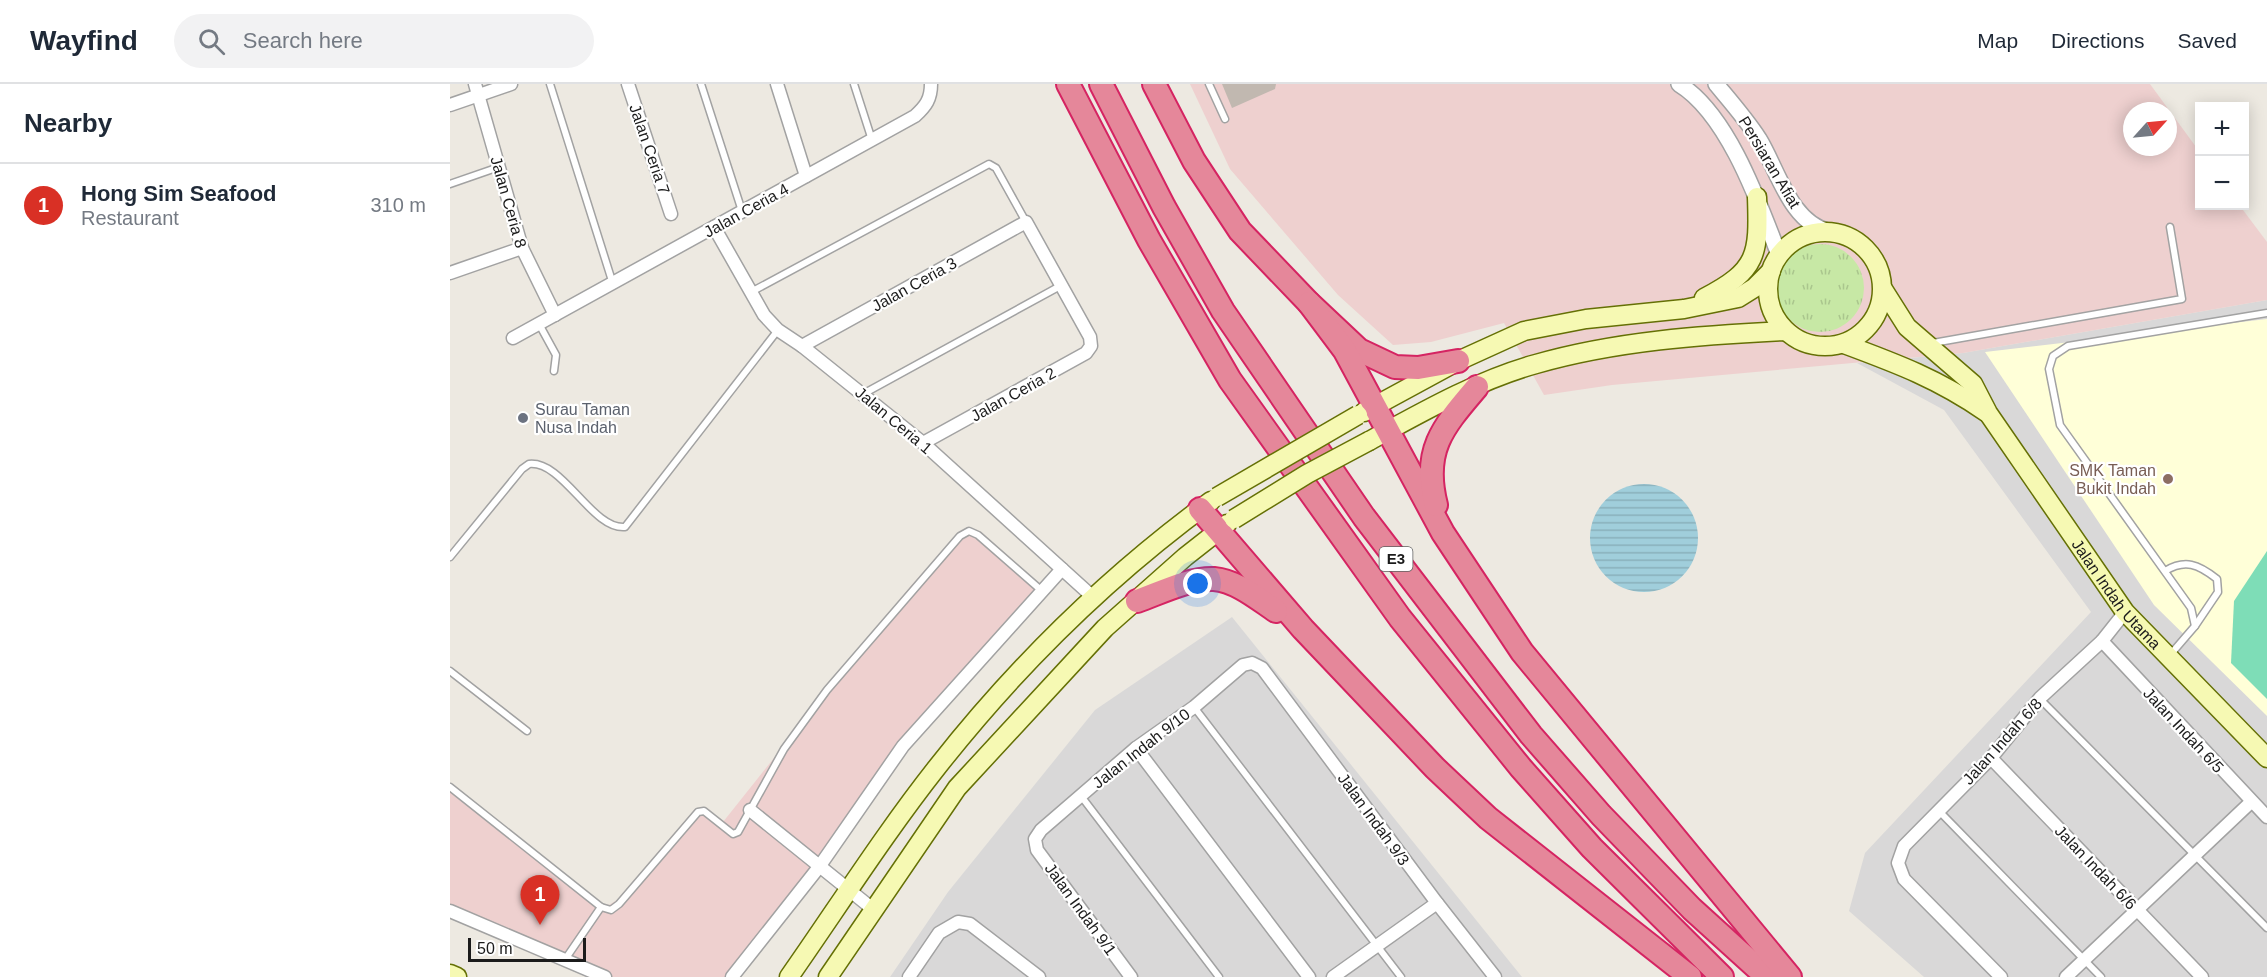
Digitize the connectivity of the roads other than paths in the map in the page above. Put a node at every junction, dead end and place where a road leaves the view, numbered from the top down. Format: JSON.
{"nodes":[{"id":1,"x":511,"y":84,"type":"edge"},
{"id":2,"x":550,"y":84,"type":"edge"},
{"id":3,"x":628,"y":84,"type":"edge"},
{"id":4,"x":700,"y":84,"type":"edge"},
{"id":5,"x":777,"y":84,"type":"edge"},
{"id":6,"x":854,"y":84,"type":"edge"},
{"id":7,"x":1068,"y":84,"type":"edge"},
{"id":8,"x":1101,"y":84,"type":"edge"},
{"id":9,"x":1155,"y":84,"type":"edge"},
{"id":10,"x":1209,"y":84,"type":"edge"},
{"id":11,"x":1679,"y":84,"type":"edge"},
{"id":12,"x":1717,"y":85,"type":"edge"},
{"id":13,"x":476,"y":90,"type":"edge"},
{"id":14,"x":931,"y":90,"type":"edge"},
{"id":15,"x":1699,"y":102,"type":"junction"},
{"id":16,"x":450,"y":105,"type":"edge"},
{"id":17,"x":1225,"y":119,"type":"dead end"},
{"id":18,"x":872,"y":140,"type":"junction"},
{"id":19,"x":499,"y":166,"type":"junction"},
{"id":20,"x":806,"y":176,"type":"junction"},
{"id":21,"x":450,"y":184,"type":"edge"},
{"id":22,"x":1757,"y":197,"type":"junction"},
{"id":23,"x":742,"y":212,"type":"junction"},
{"id":24,"x":671,"y":214,"type":"dead end"},
{"id":25,"x":1026,"y":222,"type":"junction"},
{"id":26,"x":2170,"y":227,"type":"dead end"},
{"id":27,"x":714,"y":228,"type":"junction"},
{"id":28,"x":1830,"y":232,"type":"junction"},
{"id":29,"x":522,"y":248,"type":"junction"},
{"id":30,"x":1775,"y":263,"type":"junction"},
{"id":31,"x":450,"y":273,"type":"edge"},
{"id":32,"x":613,"y":284,"type":"junction"},
{"id":33,"x":1062,"y":285,"type":"junction"},
{"id":34,"x":1883,"y":289,"type":"junction"},
{"id":35,"x":750,"y":292,"type":"junction"},
{"id":36,"x":1309,"y":303,"type":"junction"},
{"id":37,"x":1684,"y":309,"type":"junction"},
{"id":38,"x":2267,"y":313,"type":"edge"},
{"id":39,"x":555,"y":315,"type":"junction"},
{"id":40,"x":539,"y":324,"type":"junction"},
{"id":41,"x":778,"y":330,"type":"junction"},
{"id":42,"x":1785,"y":331,"type":"junction"},
{"id":43,"x":513,"y":338,"type":"dead end"},
{"id":44,"x":1844,"y":344,"type":"junction"},
{"id":45,"x":1930,"y":344,"type":"junction"},
{"id":46,"x":802,"y":346,"type":"junction"},
{"id":47,"x":1458,"y":361,"type":"junction"},
{"id":48,"x":554,"y":371,"type":"dead end"},
{"id":49,"x":1477,"y":387,"type":"junction"},
{"id":50,"x":863,"y":394,"type":"junction"},
{"id":51,"x":1367,"y":410,"type":"junction"},
{"id":52,"x":1988,"y":412,"type":"junction"},
{"id":53,"x":1390,"y":430,"type":"junction"},
{"id":54,"x":923,"y":443,"type":"junction"},
{"id":55,"x":1208,"y":503,"type":"junction"},
{"id":56,"x":1225,"y":525,"type":"junction"},
{"id":57,"x":1443,"y":533,"type":"junction"},
{"id":58,"x":450,"y":557,"type":"edge"},
{"id":59,"x":1062,"y":569,"type":"junction"},
{"id":60,"x":2165,"y":571,"type":"junction"},
{"id":61,"x":1042,"y":591,"type":"junction"},
{"id":62,"x":1094,"y":598,"type":"junction"},
{"id":63,"x":1137,"y":601,"type":"junction"},
{"id":64,"x":2125,"y":612,"type":"junction"},
{"id":65,"x":2194,"y":626,"type":"junction"},
{"id":66,"x":1303,"y":628,"type":"junction"},
{"id":67,"x":2102,"y":641,"type":"junction"},
{"id":68,"x":2168,"y":657,"type":"junction"},
{"id":69,"x":1251,"y":663,"type":"joint"},
{"id":70,"x":450,"y":671,"type":"edge"},
{"id":71,"x":2040,"y":698,"type":"junction"},
{"id":72,"x":1194,"y":707,"type":"junction"},
{"id":73,"x":527,"y":731,"type":"dead end"},
{"id":74,"x":1136,"y":748,"type":"junction"},
{"id":75,"x":1991,"y":758,"type":"junction"},
{"id":76,"x":2267,"y":758,"type":"edge"},
{"id":77,"x":450,"y":787,"type":"edge"},
{"id":78,"x":1081,"y":796,"type":"junction"},
{"id":79,"x":2251,"y":802,"type":"junction"},
{"id":80,"x":750,"y":810,"type":"junction"},
{"id":81,"x":1939,"y":811,"type":"junction"},
{"id":82,"x":2267,"y":817,"type":"edge"},
{"id":83,"x":1035,"y":839,"type":"joint"},
{"id":84,"x":2194,"y":855,"type":"junction"},
{"id":85,"x":819,"y":867,"type":"junction"},
{"id":86,"x":849,"y":892,"type":"junction"},
{"id":87,"x":1437,"y":903,"type":"junction"},
{"id":88,"x":600,"y":907,"type":"junction"},
{"id":89,"x":2136,"y":909,"type":"junction"},
{"id":90,"x":874,"y":910,"type":"junction"},
{"id":91,"x":450,"y":911,"type":"edge"},
{"id":92,"x":2267,"y":928,"type":"edge"},
{"id":93,"x":1377,"y":946,"type":"junction"},
{"id":94,"x":2084,"y":960,"type":"junction"},
{"id":95,"x":564,"y":961,"type":"junction"},
{"id":96,"x":450,"y":974,"type":"edge"},
{"id":97,"x":912,"y":976,"type":"edge"},
{"id":98,"x":458,"y":977,"type":"edge"},
{"id":99,"x":605,"y":977,"type":"edge"},
{"id":100,"x":732,"y":977,"type":"edge"},
{"id":101,"x":789,"y":977,"type":"edge"},
{"id":102,"x":828,"y":977,"type":"edge"},
{"id":103,"x":1039,"y":977,"type":"edge"},
{"id":104,"x":1131,"y":977,"type":"edge"},
{"id":105,"x":1219,"y":977,"type":"edge"},
{"id":106,"x":1309,"y":977,"type":"edge"},
{"id":107,"x":1333,"y":977,"type":"edge"},
{"id":108,"x":1401,"y":977,"type":"edge"},
{"id":109,"x":1495,"y":977,"type":"edge"},
{"id":110,"x":1690,"y":977,"type":"edge"},
{"id":111,"x":1722,"y":977,"type":"edge"},
{"id":112,"x":1767,"y":977,"type":"edge"},
{"id":113,"x":1790,"y":977,"type":"edge"},
{"id":114,"x":2001,"y":977,"type":"edge"},
{"id":115,"x":2066,"y":977,"type":"edge"},
{"id":116,"x":2101,"y":977,"type":"edge"},
{"id":117,"x":2202,"y":977,"type":"edge"}],
"edges":[{"from":1,"to":13,"type":"street"},
{"from":2,"to":32,"type":"lane"},
{"from":3,"to":24,"type":"street","name":"Jalan Ceria 7"},
{"from":4,"to":23,"type":"lane"},
{"from":5,"to":20,"type":"street"},
{"from":6,"to":18,"type":"lane"},
{"from":7,"to":111,"type":"highway","number":"E3"},
{"from":8,"to":112,"type":"highway","number":"E3"},
{"from":9,"to":36,"type":"highway"},
{"from":10,"to":17,"type":"lane"},
{"from":11,"to":15,"type":"street","name":"Persiaran Afiat"},
{"from":12,"to":15,"type":"street"},
{"from":12,"to":28,"type":"street","name":"Persiaran Afiat"},
{"from":13,"to":16,"type":"street"},
{"from":13,"to":19,"type":"street","name":"Jalan Ceria 8"},
{"from":14,"to":18,"type":"street","name":"Jalan Ceria 4"},
{"from":15,"to":22,"type":"street","name":"Persiaran Afiat"},
{"from":18,"to":20,"type":"street","name":"Jalan Ceria 4"},
{"from":19,"to":21,"type":"lane"},
{"from":19,"to":29,"type":"street","name":"Jalan Ceria 8"},
{"from":20,"to":23,"type":"street","name":"Jalan Ceria 4"},
{"from":22,"to":30,"type":"street","name":"Persiaran Afiat"},
{"from":22,"to":37,"type":"main road"},
{"from":23,"to":27,"type":"street","name":"Jalan Ceria 4"},
{"from":25,"to":33,"type":"street"},
{"from":25,"to":35,"type":"lane"},
{"from":25,"to":46,"type":"street","name":"Jalan Ceria 3"},
{"from":26,"to":45,"type":"lane"},
{"from":27,"to":32,"type":"street","name":"Jalan Ceria 4"},
{"from":27,"to":35,"type":"street","name":"Jalan Ceria 1"},
{"from":28,"to":30,"type":"main road"},
{"from":28,"to":34,"type":"main road"},
{"from":29,"to":31,"type":"street"},
{"from":29,"to":39,"type":"street","name":"Jalan Ceria 8"},
{"from":30,"to":37,"type":"main road"},
{"from":30,"to":42,"type":"main road"},
{"from":32,"to":39,"type":"street","name":"Jalan Ceria 4"},
{"from":33,"to":50,"type":"lane"},
{"from":33,"to":54,"type":"street","name":"Jalan Ceria 2"},
{"from":34,"to":44,"type":"main road"},
{"from":34,"to":45,"type":"main road","name":"Jalan Indah Utama"},
{"from":35,"to":41,"type":"street","name":"Jalan Ceria 1"},
{"from":36,"to":47,"type":"highway"},
{"from":36,"to":51,"type":"highway"},
{"from":37,"to":47,"type":"main road"},
{"from":38,"to":60,"type":"lane"},
{"from":39,"to":40,"type":"street","name":"Jalan Ceria 4"},
{"from":40,"to":43,"type":"street","name":"Jalan Ceria 4"},
{"from":40,"to":48,"type":"lane"},
{"from":41,"to":46,"type":"street","name":"Jalan Ceria 1"},
{"from":41,"to":58,"type":"lane"},
{"from":42,"to":44,"type":"main road"},
{"from":42,"to":49,"type":"main road"},
{"from":44,"to":52,"type":"main road"},
{"from":45,"to":52,"type":"main road","name":"Jalan Indah Utama"},
{"from":46,"to":50,"type":"street","name":"Jalan Ceria 1"},
{"from":47,"to":51,"type":"main road"},
{"from":49,"to":53,"type":"main road"},
{"from":49,"to":57,"type":"highway"},
{"from":50,"to":54,"type":"street","name":"Jalan Ceria 1"},
{"from":51,"to":53,"type":"highway"},
{"from":51,"to":55,"type":"main road","bridge":true},
{"from":52,"to":64,"type":"main road","name":"Jalan Indah Utama"},
{"from":53,"to":56,"type":"main road","bridge":true},
{"from":53,"to":57,"type":"highway"},
{"from":54,"to":59,"type":"street","name":"Jalan Ceria 1"},
{"from":55,"to":56,"type":"highway"},
{"from":55,"to":62,"type":"main road"},
{"from":56,"to":63,"type":"main road"},
{"from":56,"to":66,"type":"highway"},
{"from":57,"to":113,"type":"highway"},
{"from":59,"to":61,"type":"street"},
{"from":59,"to":62,"type":"street","name":"Jalan Ceria 1"},
{"from":60,"to":65,"type":"lane"},
{"from":60,"to":65,"type":"lane"},
{"from":61,"to":80,"type":"lane"},
{"from":61,"to":85,"type":"street"},
{"from":62,"to":86,"type":"main road"},
{"from":63,"to":66,"type":"highway"},
{"from":63,"to":90,"type":"main road"},
{"from":64,"to":67,"type":"street","name":"Jalan Indah 6/8"},
{"from":64,"to":68,"type":"main road","name":"Jalan Indah Utama"},
{"from":65,"to":68,"type":"lane"},
{"from":66,"to":110,"type":"highway"},
{"from":67,"to":71,"type":"street","name":"Jalan Indah 6/8"},
{"from":67,"to":79,"type":"street","name":"Jalan Indah 6/5"},
{"from":68,"to":76,"type":"main road","name":"Jalan Indah Utama"},
{"from":69,"to":72,"type":"street","name":"Jalan Indah 9/10"},
{"from":69,"to":87,"type":"street","name":"Jalan Indah 9/3"},
{"from":70,"to":73,"type":"lane"},
{"from":71,"to":75,"type":"street","name":"Jalan Indah 6/8"},
{"from":71,"to":84,"type":"lane"},
{"from":72,"to":74,"type":"street","name":"Jalan Indah 9/10"},
{"from":72,"to":93,"type":"lane"},
{"from":74,"to":78,"type":"street","name":"Jalan Indah 9/10"},
{"from":74,"to":106,"type":"street"},
{"from":75,"to":81,"type":"street","name":"Jalan Indah 6/8"},
{"from":75,"to":89,"type":"street","name":"Jalan Indah 6/6"},
{"from":77,"to":88,"type":"lane"},
{"from":78,"to":83,"type":"street","name":"Jalan Indah 9/10"},
{"from":78,"to":105,"type":"lane"},
{"from":79,"to":82,"type":"street","name":"Jalan Indah 6/5"},
{"from":79,"to":84,"type":"street"},
{"from":80,"to":85,"type":"street"},
{"from":80,"to":88,"type":"lane"},
{"from":81,"to":94,"type":"lane"},
{"from":81,"to":114,"type":"street","name":"Jalan Indah 6/8"},
{"from":83,"to":104,"type":"street","name":"Jalan Indah 9/1"},
{"from":84,"to":89,"type":"street"},
{"from":84,"to":92,"type":"lane"},
{"from":85,"to":86,"type":"street"},
{"from":85,"to":100,"type":"street"},
{"from":86,"to":90,"type":"street"},
{"from":86,"to":101,"type":"main road"},
{"from":87,"to":93,"type":"street"},
{"from":87,"to":109,"type":"street","name":"Jalan Indah 9/3"},
{"from":88,"to":95,"type":"lane"},
{"from":89,"to":94,"type":"street"},
{"from":89,"to":117,"type":"street","name":"Jalan Indah 6/6"},
{"from":90,"to":102,"type":"main road"},
{"from":91,"to":95,"type":"street"},
{"from":93,"to":107,"type":"street"},
{"from":93,"to":108,"type":"lane"},
{"from":94,"to":115,"type":"street"},
{"from":94,"to":116,"type":"lane"},
{"from":95,"to":99,"type":"street"},
{"from":96,"to":98,"type":"main road"},
{"from":97,"to":103,"type":"street"}]}
